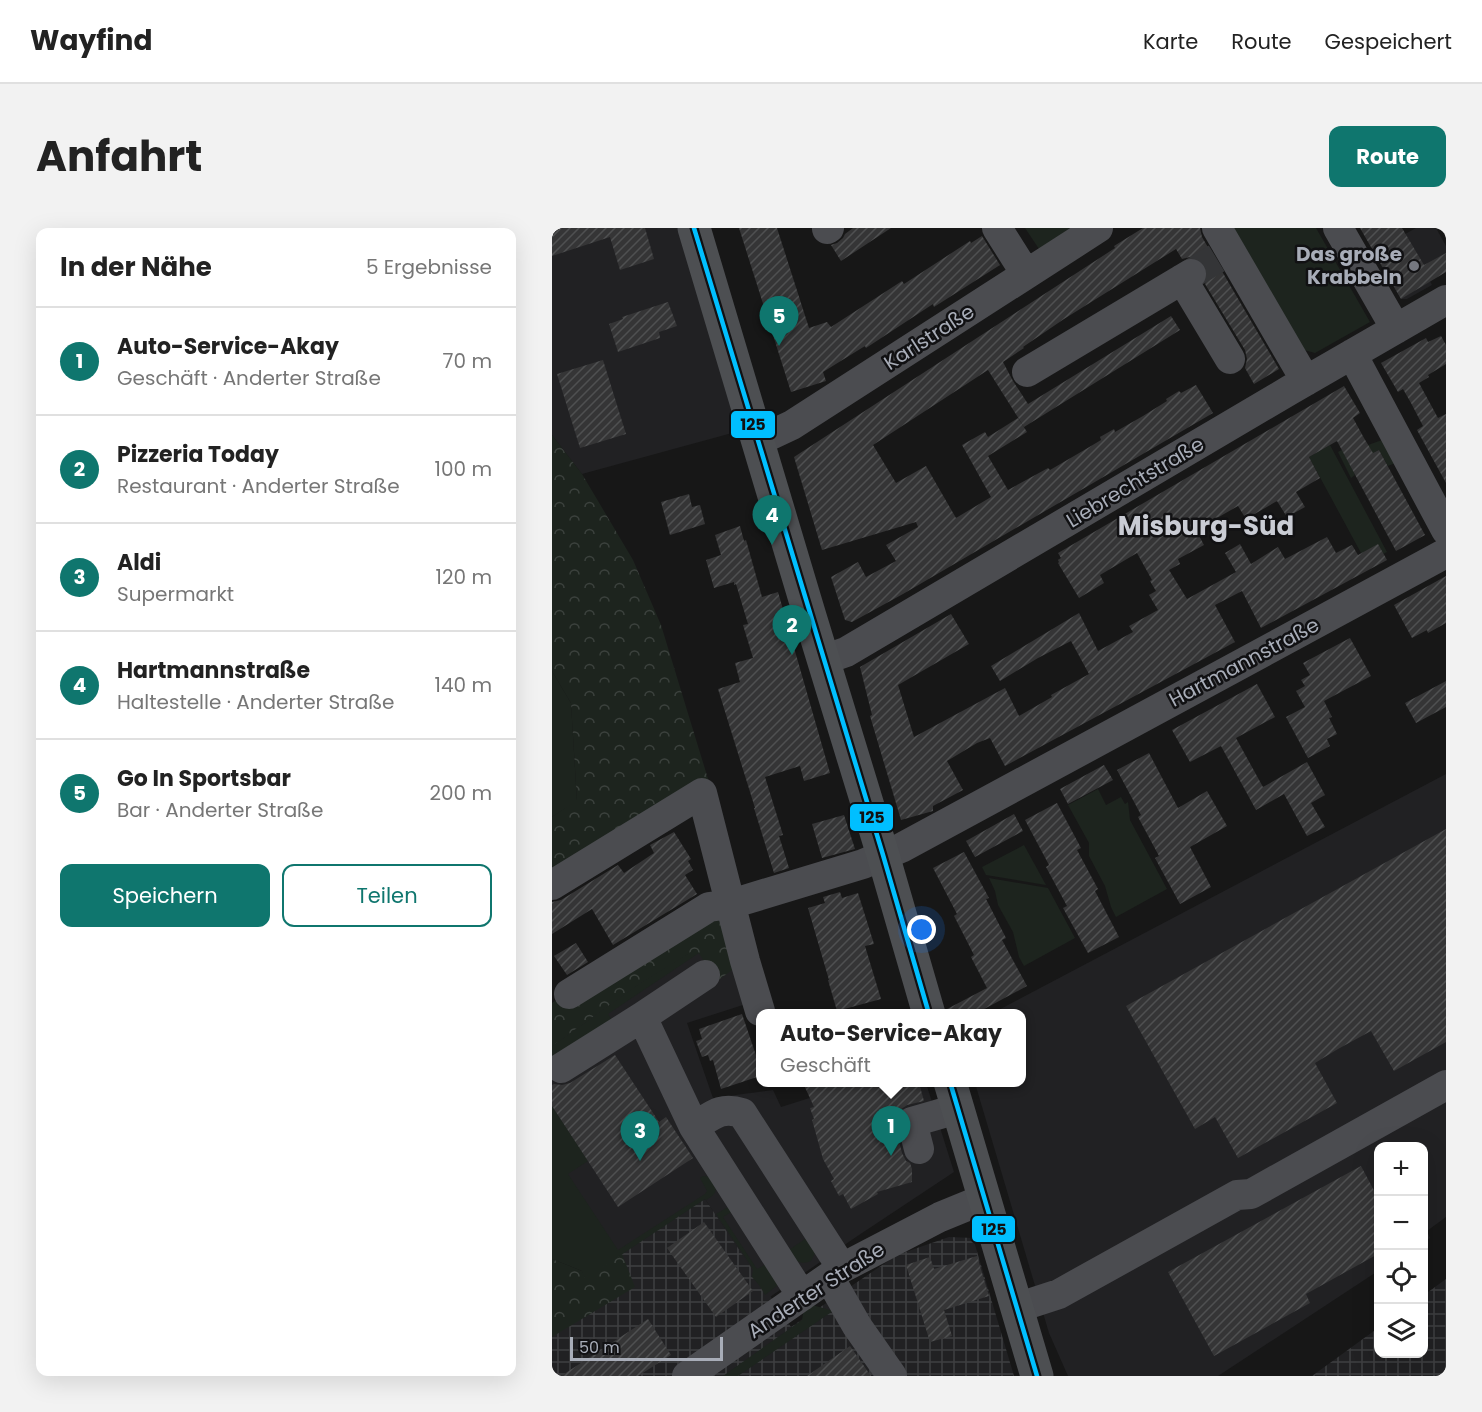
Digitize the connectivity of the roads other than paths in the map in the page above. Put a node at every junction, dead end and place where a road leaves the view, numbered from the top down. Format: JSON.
{"nodes":[{"id":1,"x":694,"y":228,"type":"edge"},
{"id":2,"x":997,"y":228,"type":"edge"},
{"id":3,"x":1098,"y":228,"type":"edge"},
{"id":4,"x":1338,"y":228,"type":"edge"},
{"id":5,"x":1222,"y":245,"type":"edge"},
{"id":6,"x":1026,"y":274,"type":"junction"},
{"id":7,"x":1446,"y":300,"type":"edge"},
{"id":8,"x":1396,"y":329,"type":"junction"},
{"id":9,"x":1352,"y":354,"type":"junction"},
{"id":10,"x":1230,"y":359,"type":"dead end"},
{"id":11,"x":1027,"y":372,"type":"dead end"},
{"id":12,"x":1306,"y":381,"type":"junction"},
{"id":13,"x":758,"y":441,"type":"junction"},
{"id":14,"x":1446,"y":530,"type":"edge"},
{"id":15,"x":1446,"y":553,"type":"edge"},
{"id":16,"x":823,"y":660,"type":"junction"},
{"id":17,"x":883,"y":855,"type":"junction"},
{"id":18,"x":552,"y":885,"type":"edge"},
{"id":19,"x":731,"y":904,"type":"junction"},
{"id":20,"x":705,"y":975,"type":"dead end"},
{"id":21,"x":569,"y":994,"type":"dead end"},
{"id":22,"x":759,"y":1009,"type":"edge"},
{"id":23,"x":928,"y":1009,"type":"edge"},
{"id":24,"x":642,"y":1017,"type":"junction"},
{"id":25,"x":561,"y":1068,"type":"dead end"},
{"id":26,"x":1446,"y":1085,"type":"edge"},
{"id":27,"x":953,"y":1096,"type":"edge"},
{"id":28,"x":694,"y":1127,"type":"junction"},
{"id":29,"x":920,"y":1149,"type":"dead end"},
{"id":30,"x":984,"y":1199,"type":"junction"},
{"id":31,"x":835,"y":1273,"type":"junction"},
{"id":32,"x":802,"y":1296,"type":"junction"},
{"id":33,"x":1016,"y":1308,"type":"junction"},
{"id":34,"x":687,"y":1376,"type":"edge"},
{"id":35,"x":892,"y":1376,"type":"edge"},
{"id":36,"x":1037,"y":1376,"type":"edge"}],
"edges":[{"from":1,"to":13,"type":"main road"},
{"from":2,"to":6,"type":"street"},
{"from":3,"to":6,"type":"street","name":"Karlstraße"},
{"from":4,"to":8,"type":"street"},
{"from":5,"to":12,"type":"street"},
{"from":6,"to":13,"type":"street","name":"Karlstraße"},
{"from":7,"to":8,"type":"street","name":"Liebrechtstraße"},
{"from":8,"to":9,"type":"street","name":"Liebrechtstraße"},
{"from":9,"to":12,"type":"street","name":"Liebrechtstraße"},
{"from":9,"to":14,"type":"street"},
{"from":10,"to":11,"type":"street"},
{"from":12,"to":16,"type":"street","name":"Liebrechtstraße"},
{"from":13,"to":16,"type":"main road"},
{"from":15,"to":17,"type":"street","name":"Hartmannstraße"},
{"from":16,"to":17,"type":"main road"},
{"from":17,"to":19,"type":"street","name":"Hartmannstraße"},
{"from":17,"to":23,"type":"main road"},
{"from":18,"to":19,"type":"street"},
{"from":19,"to":21,"type":"street","name":"Hartmannstraße"},
{"from":19,"to":22,"type":"street"},
{"from":20,"to":24,"type":"street"},
{"from":24,"to":25,"type":"street"},
{"from":24,"to":28,"type":"street"},
{"from":26,"to":33,"type":"street"},
{"from":27,"to":29,"type":"street"},
{"from":27,"to":30,"type":"main road"},
{"from":28,"to":31,"type":"street"},
{"from":28,"to":32,"type":"street"},
{"from":30,"to":31,"type":"street","name":"Anderter Straße"},
{"from":30,"to":33,"type":"main road"},
{"from":31,"to":32,"type":"street","name":"Anderter Straße"},
{"from":31,"to":35,"type":"street"},
{"from":32,"to":34,"type":"street","name":"Anderter Straße"},
{"from":33,"to":36,"type":"main road"}]}
